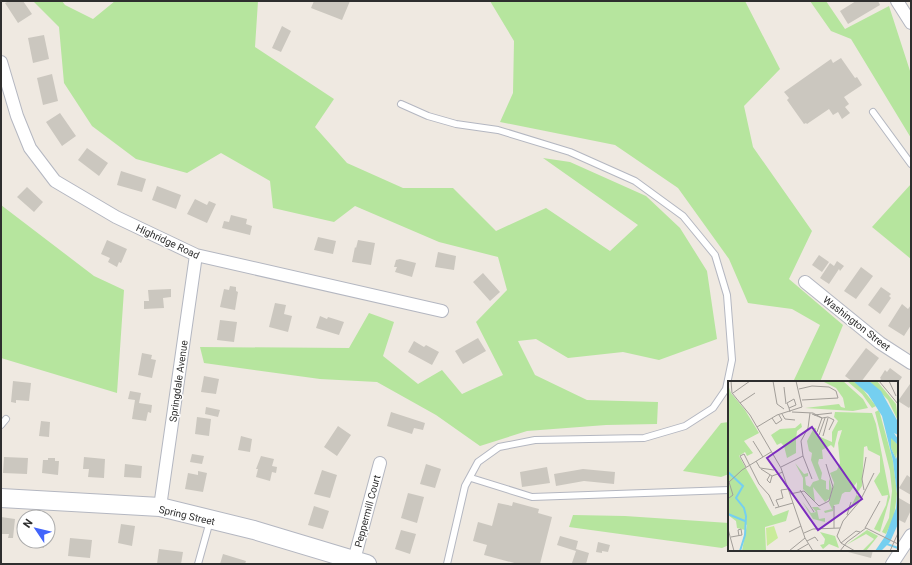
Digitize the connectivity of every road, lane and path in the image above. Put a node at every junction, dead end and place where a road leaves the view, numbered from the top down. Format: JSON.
{"nodes":[{"id":1,"x":897,"y":1,"type":"edge"},
{"id":2,"x":911,"y":23,"type":"edge"},
{"id":3,"x":1,"y":62,"type":"edge"},
{"id":4,"x":401,"y":104,"type":"dead end"},
{"id":5,"x":873,"y":112,"type":"dead end"},
{"id":6,"x":911,"y":164,"type":"edge"},
{"id":7,"x":196,"y":255,"type":"junction"},
{"id":8,"x":805,"y":282,"type":"dead end"},
{"id":9,"x":442,"y":311,"type":"dead end"},
{"id":10,"x":911,"y":363,"type":"edge"},
{"id":11,"x":6,"y":418,"type":"dead end"},
{"id":12,"x":1,"y":425,"type":"edge"},
{"id":13,"x":380,"y":463,"type":"dead end"},
{"id":14,"x":471,"y":478,"type":"junction"},
{"id":15,"x":728,"y":490,"type":"edge"},
{"id":16,"x":1,"y":498,"type":"edge"},
{"id":17,"x":160,"y":508,"type":"junction"},
{"id":18,"x":210,"y":520,"type":"junction"},
{"id":19,"x":911,"y":535,"type":"edge"},
{"id":20,"x":361,"y":562,"type":"edge"},
{"id":21,"x":198,"y":564,"type":"edge"},
{"id":22,"x":446,"y":564,"type":"edge"},
{"id":23,"x":892,"y":564,"type":"edge"}],
"edges":[{"from":1,"to":2,"type":"street"},
{"from":3,"to":7,"type":"street","name":"Highridge Road"},
{"from":4,"to":14,"type":"lane"},
{"from":5,"to":6,"type":"lane"},
{"from":7,"to":9,"type":"street","name":"Highridge Road"},
{"from":7,"to":17,"type":"street","name":"Springdale Avenue"},
{"from":8,"to":10,"type":"street","name":"Washington Street"},
{"from":11,"to":12,"type":"lane"},
{"from":13,"to":20,"type":"street","name":"Peppermill Court"},
{"from":14,"to":15,"type":"lane"},
{"from":14,"to":22,"type":"lane"},
{"from":16,"to":17,"type":"main road","name":"Spring Street"},
{"from":17,"to":18,"type":"main road","name":"Spring Street"},
{"from":18,"to":20,"type":"main road","name":"Spring Street"},
{"from":18,"to":21,"type":"lane"},
{"from":19,"to":23,"type":"street"}]}
